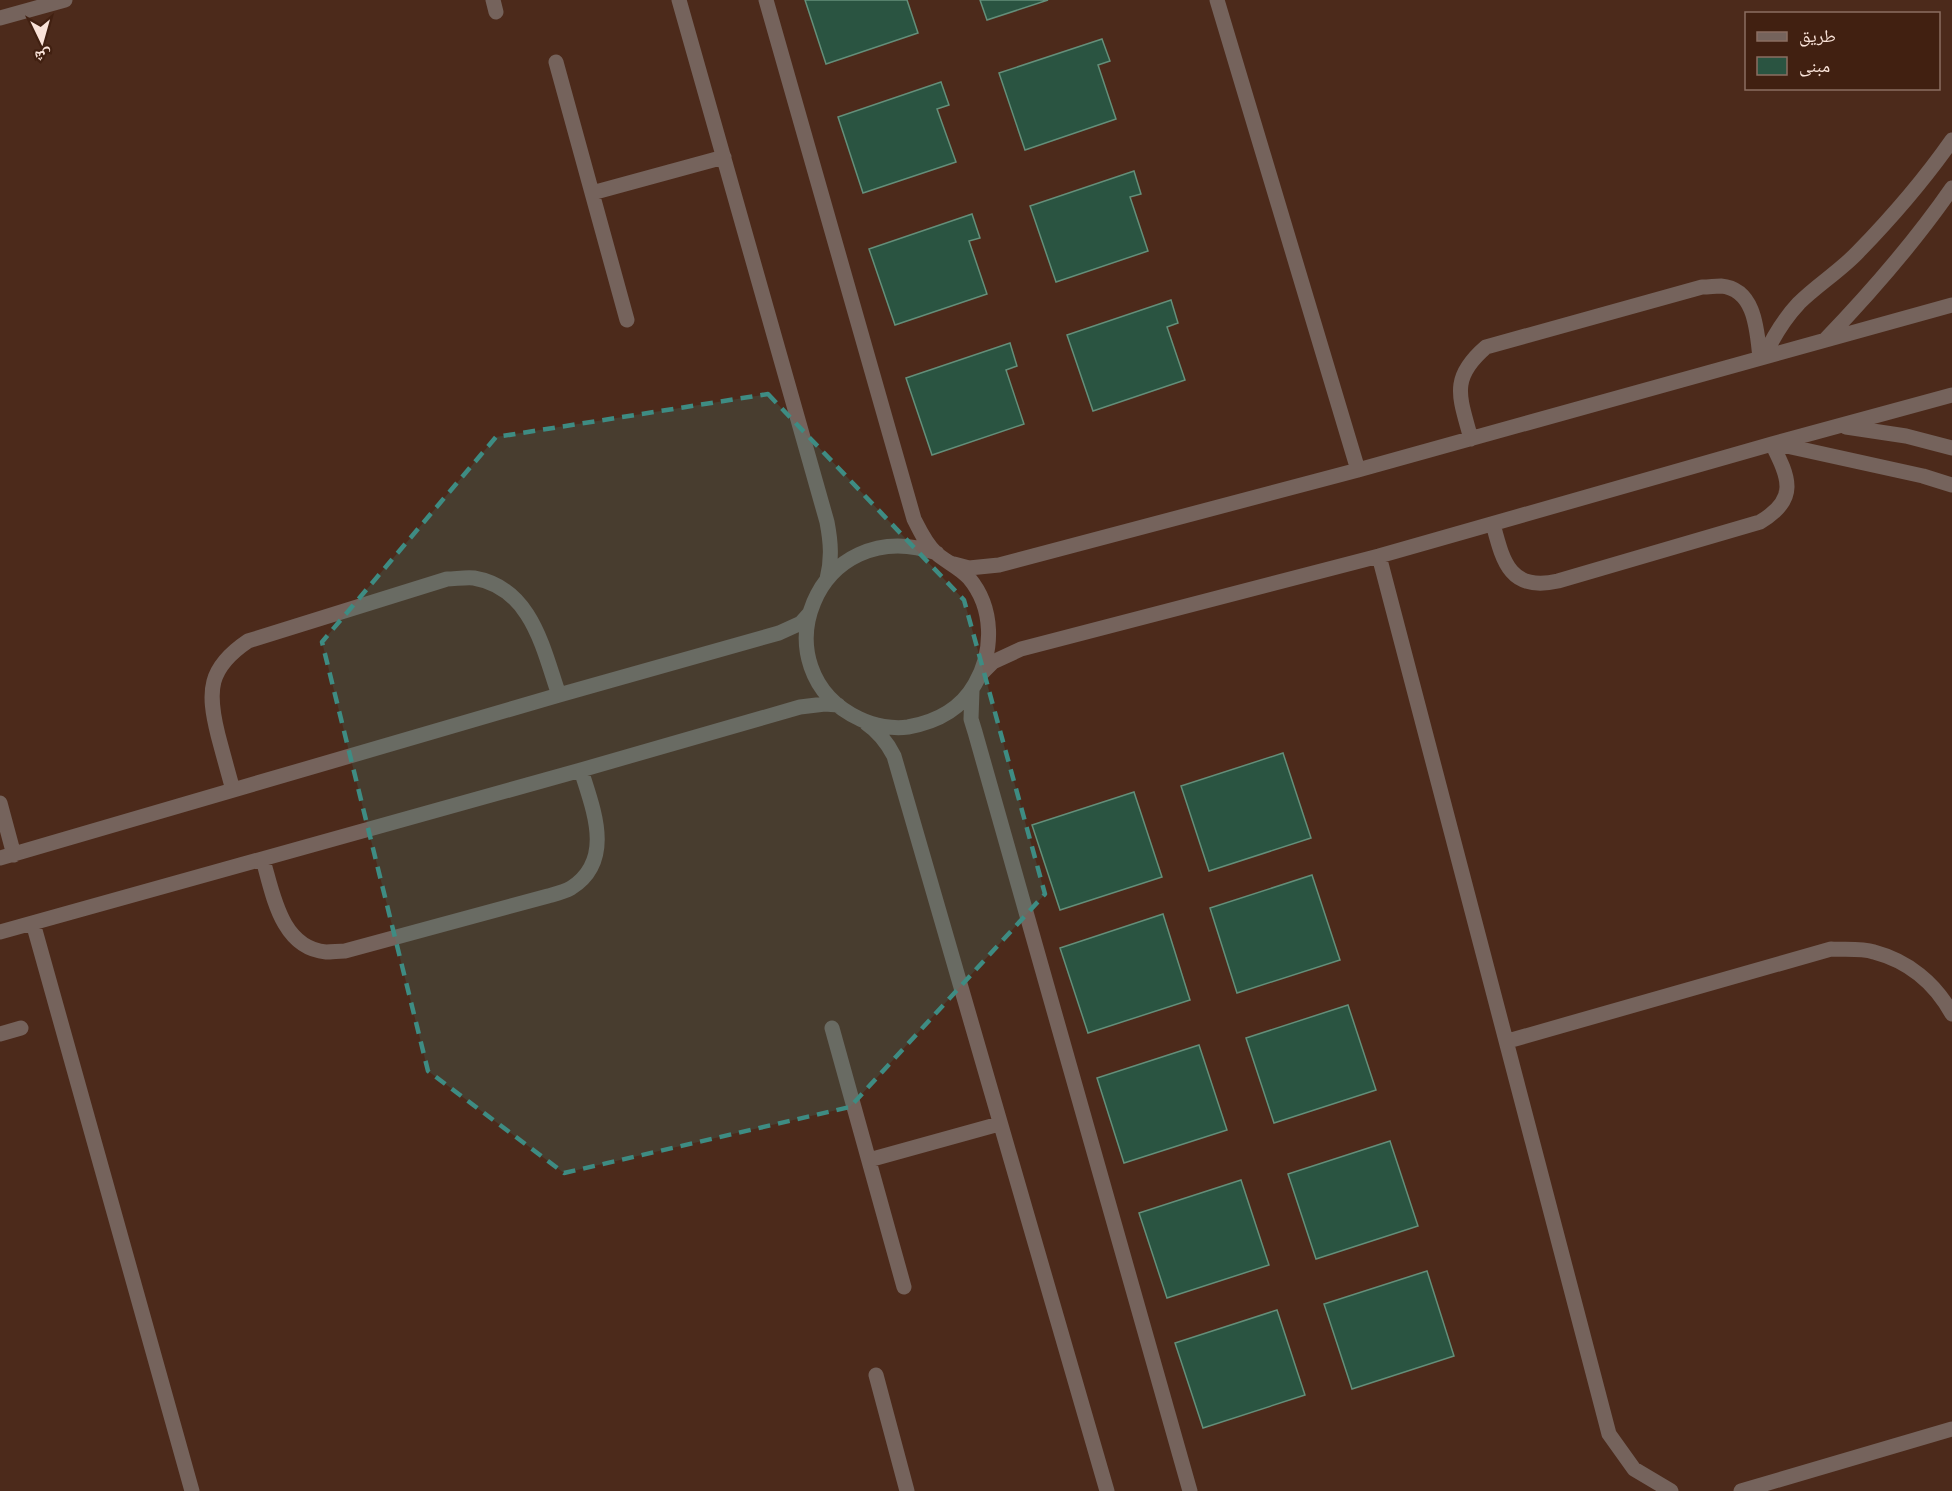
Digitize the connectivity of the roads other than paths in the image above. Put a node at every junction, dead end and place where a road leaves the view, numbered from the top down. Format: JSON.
{"nodes":[{"id":1,"x":65,"y":0,"type":"edge"},
{"id":2,"x":679,"y":0,"type":"edge"},
{"id":3,"x":766,"y":0,"type":"edge"},
{"id":4,"x":1217,"y":0,"type":"edge"},
{"id":5,"x":0,"y":18,"type":"edge"},
{"id":6,"x":556,"y":62,"type":"dead end"},
{"id":7,"x":1952,"y":140,"type":"edge"},
{"id":8,"x":724,"y":157,"type":"junction"},
{"id":9,"x":1952,"y":188,"type":"edge"},
{"id":10,"x":592,"y":194,"type":"junction"},
{"id":11,"x":1952,"y":305,"type":"edge"},
{"id":12,"x":627,"y":320,"type":"dead end"},
{"id":13,"x":1824,"y":341,"type":"junction"},
{"id":14,"x":1762,"y":357,"type":"junction"},
{"id":15,"x":1952,"y":395,"type":"edge"},
{"id":16,"x":1840,"y":426,"type":"junction"},
{"id":17,"x":1471,"y":439,"type":"junction"},
{"id":18,"x":1773,"y":444,"type":"junction"},
{"id":19,"x":1952,"y":448,"type":"edge"},
{"id":20,"x":1358,"y":470,"type":"junction"},
{"id":21,"x":1952,"y":485,"type":"edge"},
{"id":22,"x":1493,"y":524,"type":"junction"},
{"id":23,"x":937,"y":553,"type":"junction"},
{"id":24,"x":1379,"y":556,"type":"junction"},
{"id":25,"x":954,"y":564,"type":"junction"},
{"id":26,"x":827,"y":579,"type":"junction"},
{"id":27,"x":809,"y":614,"type":"junction"},
{"id":28,"x":982,"y":673,"type":"junction"},
{"id":29,"x":972,"y":690,"type":"junction"},
{"id":30,"x":559,"y":695,"type":"junction"},
{"id":31,"x":838,"y":705,"type":"junction"},
{"id":32,"x":864,"y":721,"type":"junction"},
{"id":33,"x":581,"y":770,"type":"junction"},
{"id":34,"x":233,"y":790,"type":"junction"},
{"id":35,"x":0,"y":803,"type":"edge"},
{"id":36,"x":7,"y":856,"type":"edge"},
{"id":37,"x":263,"y":860,"type":"junction"},
{"id":38,"x":33,"y":923,"type":"junction"},
{"id":39,"x":0,"y":932,"type":"edge"},
{"id":40,"x":1952,"y":1014,"type":"edge"},
{"id":41,"x":21,"y":1028,"type":"dead end"},
{"id":42,"x":832,"y":1028,"type":"dead end"},
{"id":43,"x":0,"y":1034,"type":"edge"},
{"id":44,"x":1508,"y":1041,"type":"junction"},
{"id":45,"x":999,"y":1124,"type":"junction"},
{"id":46,"x":869,"y":1160,"type":"junction"},
{"id":47,"x":904,"y":1287,"type":"dead end"},
{"id":48,"x":876,"y":1375,"type":"dead end"},
{"id":49,"x":1952,"y":1429,"type":"edge"},
{"id":50,"x":192,"y":1491,"type":"edge"},
{"id":51,"x":907,"y":1491,"type":"edge"},
{"id":52,"x":1107,"y":1491,"type":"edge"},
{"id":53,"x":1190,"y":1491,"type":"edge"},
{"id":54,"x":1671,"y":1491,"type":"edge"},
{"id":55,"x":1741,"y":1491,"type":"edge"}],
"edges":[{"from":1,"to":5,"type":"street"},
{"from":2,"to":8,"type":"street"},
{"from":3,"to":23,"type":"street"},
{"from":4,"to":20,"type":"street"},
{"from":6,"to":10,"type":"street"},
{"from":7,"to":14,"type":"street"},
{"from":8,"to":10,"type":"street"},
{"from":8,"to":26,"type":"street"},
{"from":9,"to":13,"type":"street"},
{"from":10,"to":12,"type":"street"},
{"from":11,"to":13,"type":"street"},
{"from":13,"to":14,"type":"street"},
{"from":14,"to":17,"type":"street"},
{"from":14,"to":17,"type":"street"},
{"from":15,"to":16,"type":"street"},
{"from":16,"to":18,"type":"street"},
{"from":16,"to":19,"type":"street"},
{"from":17,"to":20,"type":"street"},
{"from":18,"to":21,"type":"street"},
{"from":18,"to":22,"type":"street"},
{"from":18,"to":22,"type":"street"},
{"from":20,"to":25,"type":"street"},
{"from":22,"to":24,"type":"street"},
{"from":23,"to":25,"type":"street"},
{"from":23,"to":26,"type":"street"},
{"from":24,"to":28,"type":"street"},
{"from":24,"to":44,"type":"street"},
{"from":25,"to":28,"type":"street"},
{"from":26,"to":27,"type":"street"},
{"from":27,"to":30,"type":"street"},
{"from":27,"to":31,"type":"street"},
{"from":28,"to":29,"type":"street"},
{"from":29,"to":32,"type":"street"},
{"from":29,"to":53,"type":"street"},
{"from":30,"to":34,"type":"street"},
{"from":30,"to":34,"type":"street"},
{"from":31,"to":32,"type":"street"},
{"from":31,"to":33,"type":"street"},
{"from":32,"to":45,"type":"street"},
{"from":33,"to":37,"type":"street"},
{"from":33,"to":37,"type":"street"},
{"from":34,"to":36,"type":"street"},
{"from":35,"to":36,"type":"street"},
{"from":37,"to":38,"type":"street"},
{"from":38,"to":39,"type":"street"},
{"from":38,"to":50,"type":"street"},
{"from":40,"to":44,"type":"street"},
{"from":41,"to":43,"type":"street"},
{"from":42,"to":46,"type":"street"},
{"from":44,"to":54,"type":"street"},
{"from":45,"to":46,"type":"street"},
{"from":45,"to":52,"type":"street"},
{"from":46,"to":47,"type":"street"},
{"from":48,"to":51,"type":"street"},
{"from":49,"to":55,"type":"street"}]}
